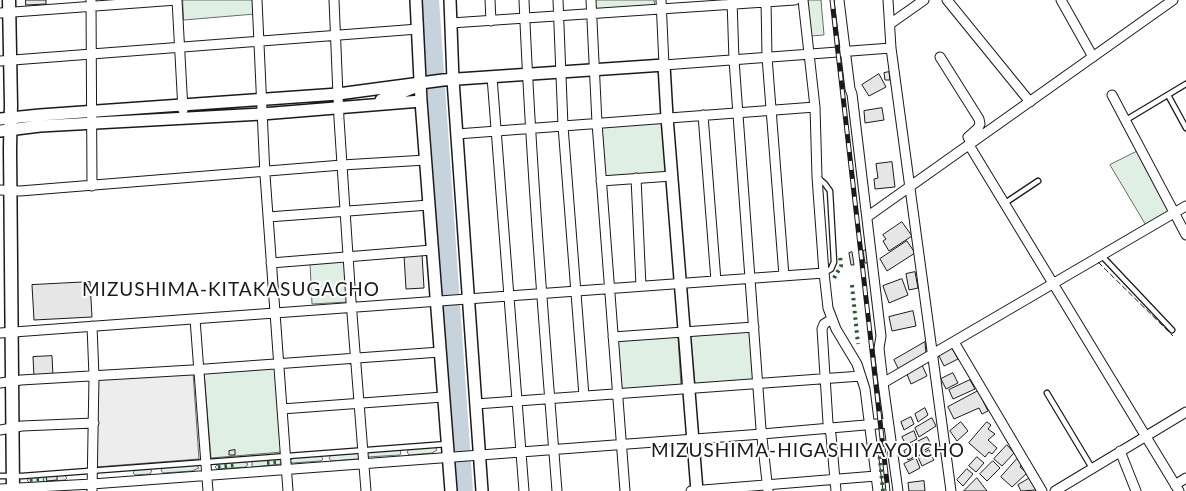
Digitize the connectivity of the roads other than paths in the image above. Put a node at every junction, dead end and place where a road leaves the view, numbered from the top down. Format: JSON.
{"nodes":[{"id":1,"x":177,"y":0,"type":"edge"},
{"id":2,"x":256,"y":0,"type":"edge"},
{"id":3,"x":334,"y":0,"type":"edge"},
{"id":4,"x":416,"y":0,"type":"edge"},
{"id":5,"x":450,"y":0,"type":"edge"},
{"id":6,"x":490,"y":0,"type":"edge"},
{"id":7,"x":524,"y":0,"type":"edge"},
{"id":8,"x":558,"y":0,"type":"edge"},
{"id":9,"x":591,"y":0,"type":"edge"},
{"id":10,"x":795,"y":0,"type":"edge"},
{"id":11,"x":804,"y":0,"type":"edge"},
{"id":12,"x":839,"y":0,"type":"edge"},
{"id":13,"x":888,"y":0,"type":"edge"},
{"id":14,"x":924,"y":0,"type":"edge"},
{"id":15,"x":947,"y":0,"type":"edge"},
{"id":16,"x":1061,"y":0,"type":"edge"},
{"id":17,"x":1173,"y":0,"type":"edge"},
{"id":18,"x":766,"y":1,"type":"edge"},
{"id":19,"x":732,"y":2,"type":"edge"},
{"id":20,"x":91,"y":3,"type":"edge"},
{"id":21,"x":699,"y":3,"type":"edge"},
{"id":22,"x":661,"y":5,"type":"edge"},
{"id":23,"x":6,"y":9,"type":"edge"},
{"id":24,"x":591,"y":14,"type":"junction"},
{"id":25,"x":559,"y":16,"type":"junction"},
{"id":26,"x":525,"y":19,"type":"junction"},
{"id":27,"x":491,"y":20,"type":"junction"},
{"id":28,"x":451,"y":23,"type":"junction"},
{"id":29,"x":890,"y":24,"type":"junction"},
{"id":30,"x":418,"y":29,"type":"junction"},
{"id":31,"x":336,"y":35,"type":"junction"},
{"id":32,"x":258,"y":41,"type":"junction"},
{"id":33,"x":180,"y":48,"type":"junction"},
{"id":34,"x":891,"y":48,"type":"junction"},
{"id":35,"x":91,"y":53,"type":"junction"},
{"id":36,"x":845,"y":53,"type":"junction"},
{"id":37,"x":809,"y":54,"type":"junction"},
{"id":38,"x":767,"y":57,"type":"junction"},
{"id":39,"x":940,"y":57,"type":"dead end"},
{"id":40,"x":1093,"y":57,"type":"junction"},
{"id":41,"x":734,"y":60,"type":"junction"},
{"id":42,"x":5,"y":61,"type":"edge"},
{"id":43,"x":664,"y":65,"type":"junction"},
{"id":44,"x":594,"y":69,"type":"junction"},
{"id":45,"x":561,"y":72,"type":"junction"},
{"id":46,"x":527,"y":74,"type":"junction"},
{"id":47,"x":492,"y":77,"type":"junction"},
{"id":48,"x":448,"y":80,"type":"junction"},
{"id":49,"x":425,"y":82,"type":"junction"},
{"id":50,"x":1186,"y":84,"type":"edge"},
{"id":51,"x":338,"y":94,"type":"junction"},
{"id":52,"x":1112,"y":94,"type":"dead end"},
{"id":53,"x":1168,"y":95,"type":"junction"},
{"id":54,"x":262,"y":100,"type":"junction"},
{"id":55,"x":421,"y":101,"type":"junction"},
{"id":56,"x":1030,"y":102,"type":"junction"},
{"id":57,"x":182,"y":105,"type":"junction"},
{"id":58,"x":365,"y":106,"type":"junction"},
{"id":59,"x":815,"y":107,"type":"junction"},
{"id":60,"x":339,"y":108,"type":"junction"},
{"id":61,"x":772,"y":110,"type":"junction"},
{"id":62,"x":91,"y":112,"type":"junction"},
{"id":63,"x":738,"y":112,"type":"junction"},
{"id":64,"x":262,"y":114,"type":"junction"},
{"id":65,"x":703,"y":115,"type":"junction"},
{"id":66,"x":667,"y":117,"type":"junction"},
{"id":67,"x":183,"y":118,"type":"junction"},
{"id":68,"x":1126,"y":120,"type":"junction"},
{"id":69,"x":597,"y":123,"type":"junction"},
{"id":70,"x":91,"y":124,"type":"junction"},
{"id":71,"x":5,"y":125,"type":"edge"},
{"id":72,"x":563,"y":126,"type":"junction"},
{"id":73,"x":530,"y":128,"type":"junction"},
{"id":74,"x":1186,"y":128,"type":"edge"},
{"id":75,"x":497,"y":131,"type":"junction"},
{"id":76,"x":457,"y":134,"type":"junction"},
{"id":77,"x":970,"y":144,"type":"junction"},
{"id":78,"x":426,"y":160,"type":"junction"},
{"id":79,"x":342,"y":165,"type":"junction"},
{"id":80,"x":265,"y":172,"type":"junction"},
{"id":81,"x":672,"y":176,"type":"junction"},
{"id":82,"x":636,"y":178,"type":"junction"},
{"id":83,"x":601,"y":181,"type":"junction"},
{"id":84,"x":1038,"y":181,"type":"dead end"},
{"id":85,"x":92,"y":186,"type":"junction"},
{"id":86,"x":910,"y":186,"type":"junction"},
{"id":87,"x":5,"y":190,"type":"edge"},
{"id":88,"x":1005,"y":203,"type":"junction"},
{"id":89,"x":429,"y":205,"type":"junction"},
{"id":90,"x":1186,"y":206,"type":"edge"},
{"id":91,"x":346,"y":212,"type":"junction"},
{"id":92,"x":1174,"y":214,"type":"junction"},
{"id":93,"x":268,"y":217,"type":"junction"},
{"id":94,"x":867,"y":217,"type":"junction"},
{"id":95,"x":1186,"y":236,"type":"edge"},
{"id":96,"x":6,"y":237,"type":"edge"},
{"id":97,"x":432,"y":250,"type":"junction"},
{"id":98,"x":1102,"y":256,"type":"junction"},
{"id":99,"x":348,"y":257,"type":"junction"},
{"id":100,"x":271,"y":264,"type":"junction"},
{"id":101,"x":824,"y":273,"type":"junction"},
{"id":102,"x":784,"y":276,"type":"junction"},
{"id":103,"x":750,"y":279,"type":"junction"},
{"id":104,"x":716,"y":281,"type":"junction"},
{"id":105,"x":6,"y":283,"type":"edge"},
{"id":106,"x":680,"y":284,"type":"junction"},
{"id":107,"x":1053,"y":284,"type":"junction"},
{"id":108,"x":641,"y":286,"type":"junction"},
{"id":109,"x":609,"y":288,"type":"junction"},
{"id":110,"x":576,"y":291,"type":"junction"},
{"id":111,"x":542,"y":293,"type":"junction"},
{"id":112,"x":508,"y":295,"type":"junction"},
{"id":113,"x":464,"y":298,"type":"junction"},
{"id":114,"x":441,"y":300,"type":"junction"},
{"id":115,"x":352,"y":307,"type":"junction"},
{"id":116,"x":275,"y":313,"type":"junction"},
{"id":117,"x":195,"y":319,"type":"junction"},
{"id":118,"x":832,"y":319,"type":"junction"},
{"id":119,"x":92,"y":326,"type":"junction"},
{"id":120,"x":754,"y":326,"type":"junction"},
{"id":121,"x":1172,"y":330,"type":"dead end"},
{"id":122,"x":6,"y":332,"type":"edge"},
{"id":123,"x":684,"y":332,"type":"junction"},
{"id":124,"x":613,"y":337,"type":"junction"},
{"id":125,"x":954,"y":342,"type":"junction"},
{"id":126,"x":440,"y":352,"type":"junction"},
{"id":127,"x":932,"y":354,"type":"junction"},
{"id":128,"x":355,"y":358,"type":"junction"},
{"id":129,"x":279,"y":363,"type":"junction"},
{"id":130,"x":199,"y":369,"type":"junction"},
{"id":131,"x":94,"y":376,"type":"junction"},
{"id":132,"x":861,"y":376,"type":"junction"},
{"id":133,"x":825,"y":379,"type":"junction"},
{"id":134,"x":6,"y":382,"type":"edge"},
{"id":135,"x":883,"y":383,"type":"junction"},
{"id":136,"x":758,"y":384,"type":"junction"},
{"id":137,"x":689,"y":388,"type":"junction"},
{"id":138,"x":1047,"y":393,"type":"dead end"},
{"id":139,"x":617,"y":394,"type":"junction"},
{"id":140,"x":584,"y":396,"type":"junction"},
{"id":141,"x":443,"y":397,"type":"junction"},
{"id":142,"x":549,"y":399,"type":"junction"},
{"id":143,"x":516,"y":401,"type":"junction"},
{"id":144,"x":359,"y":404,"type":"junction"},
{"id":145,"x":476,"y":404,"type":"junction"},
{"id":146,"x":282,"y":409,"type":"junction"},
{"id":147,"x":1186,"y":412,"type":"edge"},
{"id":148,"x":94,"y":423,"type":"junction"},
{"id":149,"x":888,"y":423,"type":"junction"},
{"id":150,"x":870,"y":425,"type":"junction"},
{"id":151,"x":6,"y":429,"type":"edge"},
{"id":152,"x":829,"y":429,"type":"junction"},
{"id":153,"x":762,"y":434,"type":"junction"},
{"id":154,"x":1146,"y":436,"type":"junction"},
{"id":155,"x":692,"y":439,"type":"junction"},
{"id":156,"x":447,"y":444,"type":"junction"},
{"id":157,"x":621,"y":444,"type":"junction"},
{"id":158,"x":554,"y":449,"type":"junction"},
{"id":159,"x":363,"y":450,"type":"junction"},
{"id":160,"x":520,"y":451,"type":"junction"},
{"id":161,"x":1120,"y":451,"type":"junction"},
{"id":162,"x":476,"y":455,"type":"junction"},
{"id":163,"x":286,"y":456,"type":"junction"},
{"id":164,"x":453,"y":456,"type":"junction"},
{"id":165,"x":205,"y":462,"type":"junction"},
{"id":166,"x":364,"y":463,"type":"junction"},
{"id":167,"x":1092,"y":468,"type":"junction"},
{"id":168,"x":286,"y":469,"type":"junction"},
{"id":169,"x":92,"y":471,"type":"junction"},
{"id":170,"x":207,"y":474,"type":"junction"},
{"id":171,"x":876,"y":476,"type":"junction"},
{"id":172,"x":1186,"y":478,"type":"edge"},
{"id":173,"x":835,"y":480,"type":"junction"},
{"id":174,"x":8,"y":484,"type":"edge"},
{"id":175,"x":92,"y":487,"type":"edge"},
{"id":176,"x":768,"y":488,"type":"edge"},
{"id":177,"x":1177,"y":488,"type":"edge"},
{"id":178,"x":208,"y":491,"type":"edge"},
{"id":179,"x":288,"y":491,"type":"edge"},
{"id":180,"x":366,"y":491,"type":"edge"},
{"id":181,"x":451,"y":491,"type":"edge"},
{"id":182,"x":482,"y":491,"type":"edge"},
{"id":183,"x":524,"y":491,"type":"edge"},
{"id":184,"x":557,"y":491,"type":"edge"},
{"id":185,"x":625,"y":491,"type":"edge"},
{"id":186,"x":691,"y":491,"type":"edge"},
{"id":187,"x":697,"y":491,"type":"edge"},
{"id":188,"x":836,"y":491,"type":"edge"},
{"id":189,"x":878,"y":491,"type":"edge"},
{"id":190,"x":898,"y":491,"type":"edge"},
{"id":191,"x":951,"y":491,"type":"edge"},
{"id":192,"x":1042,"y":491,"type":"edge"},
{"id":193,"x":1056,"y":491,"type":"edge"},
{"id":194,"x":1136,"y":491,"type":"edge"}],
"edges":[{"from":1,"to":20,"type":"street"},
{"from":1,"to":33,"type":"street"},
{"from":2,"to":32,"type":"street"},
{"from":3,"to":31,"type":"street"},
{"from":4,"to":30,"type":"street"},
{"from":5,"to":28,"type":"street"},
{"from":6,"to":27,"type":"street"},
{"from":7,"to":26,"type":"street"},
{"from":8,"to":25,"type":"street"},
{"from":9,"to":24,"type":"street"},
{"from":10,"to":18,"type":"street"},
{"from":11,"to":37,"type":"street"},
{"from":12,"to":36,"type":"street"},
{"from":13,"to":29,"type":"street"},
{"from":14,"to":29,"type":"street"},
{"from":15,"to":56,"type":"street"},
{"from":16,"to":40,"type":"street"},
{"from":17,"to":40,"type":"street"},
{"from":18,"to":19,"type":"street"},
{"from":18,"to":38,"type":"street"},
{"from":19,"to":21,"type":"street"},
{"from":19,"to":41,"type":"street"},
{"from":20,"to":23,"type":"street"},
{"from":20,"to":35,"type":"street"},
{"from":21,"to":22,"type":"street"},
{"from":22,"to":24,"type":"street"},
{"from":22,"to":43,"type":"street"},
{"from":23,"to":42,"type":"main road"},
{"from":24,"to":25,"type":"street"},
{"from":24,"to":44,"type":"street"},
{"from":25,"to":26,"type":"street"},
{"from":25,"to":45,"type":"street"},
{"from":26,"to":27,"type":"street"},
{"from":26,"to":46,"type":"street"},
{"from":27,"to":28,"type":"street"},
{"from":28,"to":48,"type":"street"},
{"from":29,"to":34,"type":"street"},
{"from":30,"to":31,"type":"street"},
{"from":30,"to":49,"type":"street"},
{"from":31,"to":32,"type":"street"},
{"from":31,"to":51,"type":"street"},
{"from":32,"to":33,"type":"street"},
{"from":32,"to":54,"type":"street"},
{"from":33,"to":35,"type":"street"},
{"from":33,"to":57,"type":"street"},
{"from":34,"to":36,"type":"street"},
{"from":34,"to":86,"type":"street"},
{"from":35,"to":42,"type":"street"},
{"from":35,"to":62,"type":"street"},
{"from":36,"to":37,"type":"street"},
{"from":36,"to":94,"type":"street"},
{"from":37,"to":38,"type":"street"},
{"from":37,"to":59,"type":"street"},
{"from":38,"to":41,"type":"street"},
{"from":38,"to":61,"type":"street"},
{"from":39,"to":77,"type":"street"},
{"from":40,"to":56,"type":"street"},
{"from":41,"to":43,"type":"street"},
{"from":41,"to":63,"type":"street"},
{"from":42,"to":71,"type":"main road"},
{"from":43,"to":44,"type":"street"},
{"from":43,"to":66,"type":"street"},
{"from":44,"to":45,"type":"street"},
{"from":44,"to":69,"type":"street"},
{"from":45,"to":46,"type":"street"},
{"from":45,"to":72,"type":"street"},
{"from":46,"to":47,"type":"street"},
{"from":46,"to":73,"type":"street"},
{"from":47,"to":48,"type":"street"},
{"from":47,"to":75,"type":"street"},
{"from":48,"to":49,"type":"street"},
{"from":48,"to":76,"type":"street"},
{"from":49,"to":51,"type":"street"},
{"from":49,"to":55,"type":"street"},
{"from":49,"to":58,"type":"street"},
{"from":50,"to":53,"type":"lane"},
{"from":51,"to":54,"type":"street"},
{"from":51,"to":60,"type":"street"},
{"from":52,"to":68,"type":"street"},
{"from":53,"to":68,"type":"lane"},
{"from":53,"to":74,"type":"lane"},
{"from":54,"to":57,"type":"street"},
{"from":54,"to":64,"type":"street"},
{"from":55,"to":58,"type":"street"},
{"from":55,"to":78,"type":"street"},
{"from":56,"to":77,"type":"street"},
{"from":57,"to":62,"type":"street"},
{"from":57,"to":67,"type":"street"},
{"from":58,"to":60,"type":"street"},
{"from":59,"to":61,"type":"street"},
{"from":59,"to":101,"type":"street"},
{"from":60,"to":64,"type":"street"},
{"from":60,"to":79,"type":"street"},
{"from":61,"to":63,"type":"street"},
{"from":61,"to":102,"type":"street"},
{"from":62,"to":70,"type":"street"},
{"from":62,"to":71,"type":"street"},
{"from":63,"to":65,"type":"street"},
{"from":63,"to":103,"type":"street"},
{"from":64,"to":67,"type":"street"},
{"from":64,"to":80,"type":"street"},
{"from":65,"to":66,"type":"street"},
{"from":65,"to":104,"type":"street"},
{"from":66,"to":69,"type":"street"},
{"from":66,"to":81,"type":"street"},
{"from":67,"to":70,"type":"street"},
{"from":68,"to":92,"type":"street"},
{"from":69,"to":72,"type":"street"},
{"from":69,"to":83,"type":"street"},
{"from":70,"to":71,"type":"street"},
{"from":70,"to":85,"type":"street"},
{"from":71,"to":87,"type":"main road"},
{"from":72,"to":73,"type":"street"},
{"from":72,"to":110,"type":"street"},
{"from":73,"to":75,"type":"street"},
{"from":73,"to":111,"type":"street"},
{"from":75,"to":76,"type":"street"},
{"from":75,"to":112,"type":"street"},
{"from":76,"to":113,"type":"street"},
{"from":77,"to":86,"type":"street"},
{"from":77,"to":88,"type":"street"},
{"from":78,"to":79,"type":"street"},
{"from":78,"to":89,"type":"street"},
{"from":79,"to":80,"type":"street"},
{"from":79,"to":91,"type":"street"},
{"from":80,"to":85,"type":"street"},
{"from":80,"to":93,"type":"street"},
{"from":81,"to":82,"type":"street"},
{"from":81,"to":106,"type":"street"},
{"from":82,"to":83,"type":"street"},
{"from":82,"to":108,"type":"street"},
{"from":83,"to":109,"type":"street"},
{"from":84,"to":88,"type":"lane"},
{"from":85,"to":87,"type":"street"},
{"from":86,"to":94,"type":"street"},
{"from":86,"to":127,"type":"street"},
{"from":87,"to":96,"type":"main road"},
{"from":88,"to":107,"type":"street"},
{"from":89,"to":91,"type":"street"},
{"from":89,"to":97,"type":"street"},
{"from":90,"to":92,"type":"street"},
{"from":91,"to":93,"type":"street"},
{"from":91,"to":99,"type":"street"},
{"from":92,"to":95,"type":"street"},
{"from":92,"to":98,"type":"street"},
{"from":93,"to":100,"type":"street"},
{"from":94,"to":135,"type":"street"},
{"from":96,"to":105,"type":"main road"},
{"from":97,"to":99,"type":"street"},
{"from":97,"to":114,"type":"street"},
{"from":98,"to":107,"type":"street"},
{"from":98,"to":121,"type":"lane"},
{"from":99,"to":100,"type":"street"},
{"from":99,"to":115,"type":"street"},
{"from":100,"to":116,"type":"street"},
{"from":101,"to":102,"type":"street"},
{"from":101,"to":118,"type":"street"},
{"from":102,"to":103,"type":"street"},
{"from":103,"to":104,"type":"street"},
{"from":103,"to":120,"type":"street"},
{"from":104,"to":106,"type":"street"},
{"from":105,"to":122,"type":"main road"},
{"from":106,"to":108,"type":"street"},
{"from":106,"to":123,"type":"street"},
{"from":107,"to":125,"type":"street"},
{"from":107,"to":154,"type":"street"},
{"from":108,"to":109,"type":"street"},
{"from":109,"to":110,"type":"street"},
{"from":109,"to":124,"type":"street"},
{"from":110,"to":111,"type":"street"},
{"from":110,"to":140,"type":"street"},
{"from":111,"to":112,"type":"street"},
{"from":111,"to":142,"type":"street"},
{"from":112,"to":113,"type":"street"},
{"from":112,"to":143,"type":"street"},
{"from":113,"to":114,"type":"street"},
{"from":113,"to":145,"type":"street"},
{"from":114,"to":115,"type":"street"},
{"from":114,"to":126,"type":"street"},
{"from":115,"to":116,"type":"street"},
{"from":115,"to":128,"type":"street"},
{"from":116,"to":117,"type":"street"},
{"from":116,"to":129,"type":"street"},
{"from":117,"to":119,"type":"street"},
{"from":117,"to":130,"type":"street"},
{"from":118,"to":132,"type":"street"},
{"from":118,"to":133,"type":"street"},
{"from":119,"to":122,"type":"street"},
{"from":119,"to":131,"type":"street"},
{"from":120,"to":123,"type":"street"},
{"from":120,"to":136,"type":"street"},
{"from":122,"to":134,"type":"main road"},
{"from":123,"to":124,"type":"street"},
{"from":123,"to":137,"type":"street"},
{"from":124,"to":139,"type":"street"},
{"from":125,"to":127,"type":"street"},
{"from":125,"to":192,"type":"street"},
{"from":126,"to":128,"type":"street"},
{"from":126,"to":141,"type":"street"},
{"from":127,"to":135,"type":"street"},
{"from":127,"to":191,"type":"street"},
{"from":128,"to":129,"type":"street"},
{"from":128,"to":144,"type":"street"},
{"from":129,"to":130,"type":"street"},
{"from":129,"to":146,"type":"street"},
{"from":130,"to":131,"type":"street"},
{"from":130,"to":165,"type":"street"},
{"from":131,"to":134,"type":"street"},
{"from":131,"to":148,"type":"street"},
{"from":132,"to":133,"type":"street"},
{"from":132,"to":150,"type":"street"},
{"from":133,"to":136,"type":"street"},
{"from":133,"to":152,"type":"street"},
{"from":134,"to":151,"type":"main road"},
{"from":135,"to":149,"type":"street"},
{"from":136,"to":137,"type":"street"},
{"from":136,"to":153,"type":"street"},
{"from":137,"to":139,"type":"street"},
{"from":137,"to":155,"type":"street"},
{"from":138,"to":167,"type":"lane"},
{"from":139,"to":140,"type":"street"},
{"from":139,"to":157,"type":"street"},
{"from":140,"to":142,"type":"street"},
{"from":141,"to":144,"type":"street"},
{"from":141,"to":156,"type":"street"},
{"from":142,"to":143,"type":"street"},
{"from":142,"to":158,"type":"street"},
{"from":143,"to":145,"type":"street"},
{"from":143,"to":160,"type":"street"},
{"from":144,"to":146,"type":"street"},
{"from":144,"to":159,"type":"street"},
{"from":145,"to":162,"type":"street"},
{"from":146,"to":163,"type":"street"},
{"from":147,"to":154,"type":"street"},
{"from":148,"to":151,"type":"street"},
{"from":148,"to":169,"type":"street"},
{"from":149,"to":150,"type":"street"},
{"from":149,"to":190,"type":"street"},
{"from":150,"to":152,"type":"street"},
{"from":150,"to":171,"type":"street"},
{"from":151,"to":174,"type":"main road"},
{"from":152,"to":153,"type":"street"},
{"from":152,"to":173,"type":"street"},
{"from":153,"to":155,"type":"street"},
{"from":153,"to":176,"type":"street"},
{"from":154,"to":161,"type":"street"},
{"from":154,"to":177,"type":"street"},
{"from":155,"to":157,"type":"street"},
{"from":155,"to":187,"type":"street"},
{"from":156,"to":159,"type":"lane"},
{"from":156,"to":164,"type":"street"},
{"from":157,"to":158,"type":"street"},
{"from":157,"to":185,"type":"street"},
{"from":158,"to":160,"type":"street"},
{"from":158,"to":184,"type":"street"},
{"from":159,"to":163,"type":"lane"},
{"from":159,"to":166,"type":"street"},
{"from":160,"to":162,"type":"street"},
{"from":160,"to":183,"type":"street"},
{"from":161,"to":167,"type":"street"},
{"from":161,"to":194,"type":"street"},
{"from":162,"to":164,"type":"street"},
{"from":162,"to":182,"type":"street"},
{"from":163,"to":165,"type":"lane"},
{"from":163,"to":168,"type":"street"},
{"from":164,"to":166,"type":"street"},
{"from":164,"to":181,"type":"street"},
{"from":165,"to":169,"type":"lane"},
{"from":165,"to":170,"type":"street"},
{"from":166,"to":168,"type":"street"},
{"from":166,"to":180,"type":"street"},
{"from":167,"to":193,"type":"street"},
{"from":168,"to":170,"type":"street"},
{"from":168,"to":179,"type":"street"},
{"from":169,"to":174,"type":"lane"},
{"from":169,"to":175,"type":"street"},
{"from":170,"to":175,"type":"street"},
{"from":170,"to":178,"type":"street"},
{"from":171,"to":173,"type":"street"},
{"from":171,"to":189,"type":"street"},
{"from":172,"to":177,"type":"street"},
{"from":173,"to":176,"type":"street"},
{"from":173,"to":188,"type":"street"},
{"from":174,"to":175,"type":"street"},
{"from":176,"to":187,"type":"street"},
{"from":186,"to":187,"type":"street"}]}
